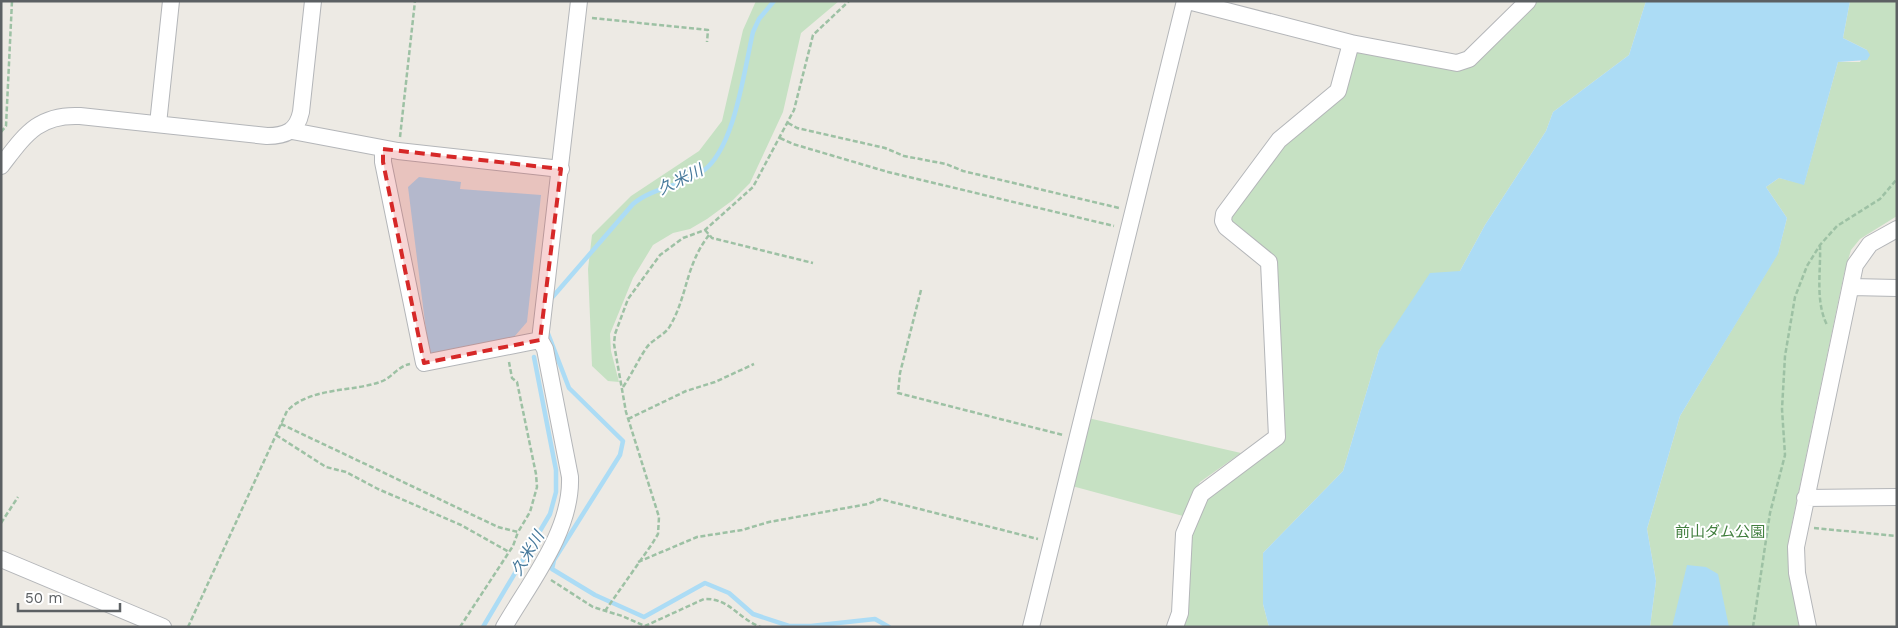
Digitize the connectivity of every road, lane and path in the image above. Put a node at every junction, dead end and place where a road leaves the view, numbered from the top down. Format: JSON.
{"nodes":[{"id":1,"x":12,"y":1,"type":"edge"},
{"id":2,"x":171,"y":1,"type":"edge"},
{"id":3,"x":313,"y":1,"type":"edge"},
{"id":4,"x":415,"y":1,"type":"edge"},
{"id":5,"x":849,"y":1,"type":"edge"},
{"id":6,"x":1187,"y":1,"type":"edge"},
{"id":7,"x":1528,"y":1,"type":"edge"},
{"id":8,"x":578,"y":9,"type":"edge"},
{"id":9,"x":707,"y":42,"type":"dead end"},
{"id":10,"x":1351,"y":42,"type":"junction"},
{"id":11,"x":788,"y":123,"type":"junction"},
{"id":12,"x":158,"y":124,"type":"junction"},
{"id":13,"x":292,"y":131,"type":"junction"},
{"id":14,"x":1,"y":132,"type":"edge"},
{"id":15,"x":780,"y":138,"type":"junction"},
{"id":16,"x":391,"y":150,"type":"junction"},
{"id":17,"x":1,"y":166,"type":"edge"},
{"id":18,"x":561,"y":169,"type":"junction"},
{"id":19,"x":1897,"y":179,"type":"edge"},
{"id":20,"x":1133,"y":212,"type":"junction"},
{"id":21,"x":1128,"y":229,"type":"junction"},
{"id":22,"x":1897,"y":229,"type":"edge"},
{"id":23,"x":705,"y":230,"type":"junction"},
{"id":24,"x":709,"y":235,"type":"junction"},
{"id":25,"x":1820,"y":245,"type":"junction"},
{"id":26,"x":813,"y":263,"type":"dead end"},
{"id":27,"x":1851,"y":287,"type":"junction"},
{"id":28,"x":1897,"y":288,"type":"edge"},
{"id":29,"x":921,"y":290,"type":"dead end"},
{"id":30,"x":1840,"y":339,"type":"junction"},
{"id":31,"x":540,"y":340,"type":"junction"},
{"id":32,"x":506,"y":348,"type":"junction"},
{"id":33,"x":424,"y":364,"type":"junction"},
{"id":34,"x":754,"y":364,"type":"dead end"},
{"id":35,"x":623,"y":387,"type":"junction"},
{"id":36,"x":628,"y":419,"type":"junction"},
{"id":37,"x":281,"y":424,"type":"junction"},
{"id":38,"x":276,"y":435,"type":"junction"},
{"id":39,"x":1077,"y":439,"type":"junction"},
{"id":40,"x":18,"y":497,"type":"dead end"},
{"id":41,"x":1897,"y":497,"type":"edge"},
{"id":42,"x":1805,"y":498,"type":"junction"},
{"id":43,"x":1,"y":523,"type":"edge"},
{"id":44,"x":1799,"y":526,"type":"junction"},
{"id":45,"x":518,"y":532,"type":"junction"},
{"id":46,"x":1897,"y":536,"type":"edge"},
{"id":47,"x":1052,"y":542,"type":"junction"},
{"id":48,"x":509,"y":552,"type":"junction"},
{"id":49,"x":1,"y":559,"type":"edge"},
{"id":50,"x":638,"y":562,"type":"junction"},
{"id":51,"x":537,"y":571,"type":"junction"},
{"id":52,"x":605,"y":611,"type":"junction"},
{"id":53,"x":162,"y":627,"type":"edge"},
{"id":54,"x":188,"y":627,"type":"edge"},
{"id":55,"x":460,"y":627,"type":"edge"},
{"id":56,"x":504,"y":627,"type":"edge"},
{"id":57,"x":761,"y":627,"type":"edge"},
{"id":58,"x":1031,"y":627,"type":"edge"},
{"id":59,"x":1175,"y":627,"type":"edge"},
{"id":60,"x":1753,"y":627,"type":"edge"},
{"id":61,"x":1808,"y":627,"type":"edge"}],
"edges":[{"from":1,"to":14,"type":"path"},
{"from":2,"to":12,"type":"street"},
{"from":3,"to":13,"type":"street"},
{"from":4,"to":16,"type":"path"},
{"from":5,"to":11,"type":"path"},
{"from":6,"to":10,"type":"street"},
{"from":6,"to":20,"type":"street"},
{"from":7,"to":10,"type":"street"},
{"from":8,"to":9,"type":"path"},
{"from":8,"to":18,"type":"street"},
{"from":10,"to":59,"type":"street"},
{"from":11,"to":15,"type":"path"},
{"from":11,"to":20,"type":"path"},
{"from":12,"to":13,"type":"street"},
{"from":12,"to":17,"type":"street"},
{"from":13,"to":16,"type":"street"},
{"from":15,"to":21,"type":"path"},
{"from":15,"to":23,"type":"path"},
{"from":16,"to":18,"type":"street"},
{"from":16,"to":33,"type":"street"},
{"from":18,"to":31,"type":"street"},
{"from":19,"to":25,"type":"path"},
{"from":20,"to":21,"type":"street"},
{"from":21,"to":39,"type":"street"},
{"from":22,"to":27,"type":"street"},
{"from":23,"to":24,"type":"path"},
{"from":23,"to":35,"type":"path"},
{"from":24,"to":26,"type":"path"},
{"from":24,"to":35,"type":"path"},
{"from":25,"to":30,"type":"path"},
{"from":25,"to":60,"type":"path"},
{"from":27,"to":28,"type":"street"},
{"from":27,"to":30,"type":"street"},
{"from":29,"to":39,"type":"path"},
{"from":30,"to":42,"type":"street"},
{"from":31,"to":32,"type":"street"},
{"from":31,"to":51,"type":"street"},
{"from":32,"to":33,"type":"street"},
{"from":32,"to":45,"type":"path"},
{"from":33,"to":37,"type":"path"},
{"from":34,"to":36,"type":"path"},
{"from":35,"to":36,"type":"path"},
{"from":36,"to":50,"type":"path"},
{"from":37,"to":38,"type":"path"},
{"from":37,"to":45,"type":"path"},
{"from":38,"to":48,"type":"path"},
{"from":38,"to":54,"type":"path"},
{"from":39,"to":47,"type":"street"},
{"from":40,"to":43,"type":"path"},
{"from":41,"to":42,"type":"street"},
{"from":42,"to":44,"type":"street"},
{"from":44,"to":46,"type":"path"},
{"from":44,"to":61,"type":"street"},
{"from":45,"to":48,"type":"path"},
{"from":47,"to":50,"type":"path"},
{"from":47,"to":58,"type":"street"},
{"from":48,"to":55,"type":"path"},
{"from":49,"to":53,"type":"street"},
{"from":50,"to":52,"type":"path"},
{"from":51,"to":52,"type":"path"},
{"from":51,"to":56,"type":"street"},
{"from":52,"to":57,"type":"path"}]}
